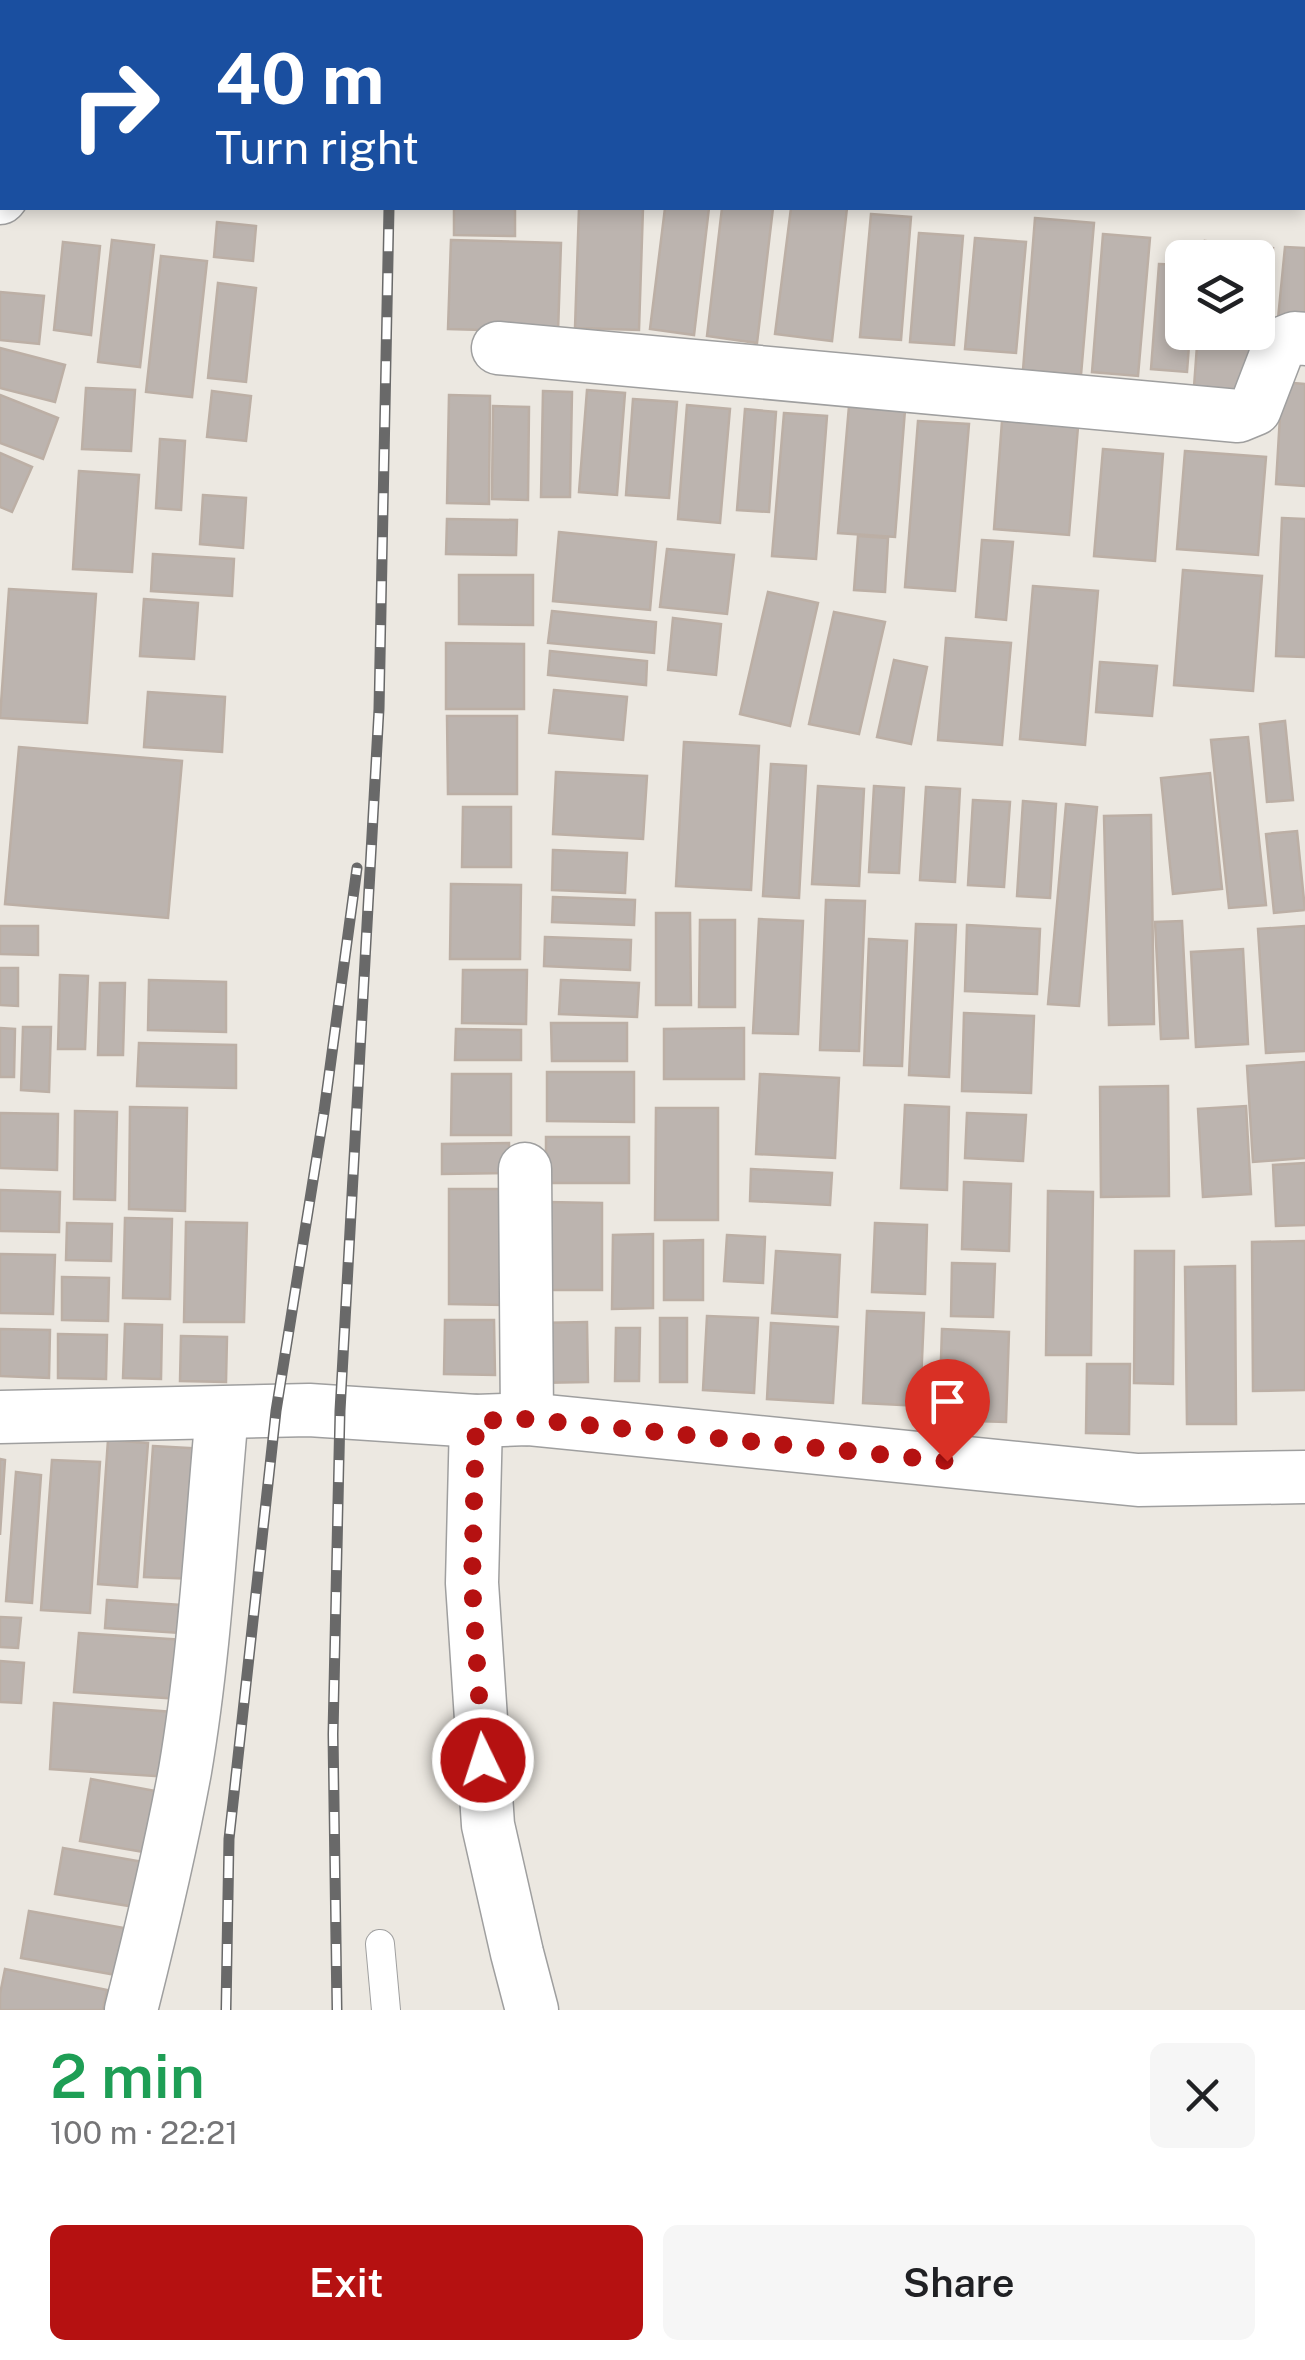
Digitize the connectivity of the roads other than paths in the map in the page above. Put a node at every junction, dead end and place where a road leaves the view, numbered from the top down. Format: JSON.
{"nodes":[{"id":1,"x":1305,"y":339,"type":"edge"},
{"id":2,"x":498,"y":348,"type":"dead end"},
{"id":3,"x":525,"y":1169,"type":"dead end"},
{"id":4,"x":222,"y":1413,"type":"junction"},
{"id":5,"x":0,"y":1417,"type":"edge"},
{"id":6,"x":527,"y":1419,"type":"junction"},
{"id":7,"x":476,"y":1421,"type":"junction"},
{"id":8,"x":1305,"y":1477,"type":"edge"},
{"id":9,"x":380,"y":1944,"type":"dead end"},
{"id":10,"x":131,"y":2010,"type":"edge"},
{"id":11,"x":386,"y":2010,"type":"edge"},
{"id":12,"x":532,"y":2010,"type":"edge"}],
"edges":[{"from":1,"to":2,"type":"street"},
{"from":3,"to":6,"type":"street"},
{"from":4,"to":5,"type":"street"},
{"from":4,"to":7,"type":"street"},
{"from":4,"to":10,"type":"street"},
{"from":6,"to":7,"type":"street"},
{"from":6,"to":8,"type":"street"},
{"from":7,"to":12,"type":"street"},
{"from":9,"to":11,"type":"lane"}]}
